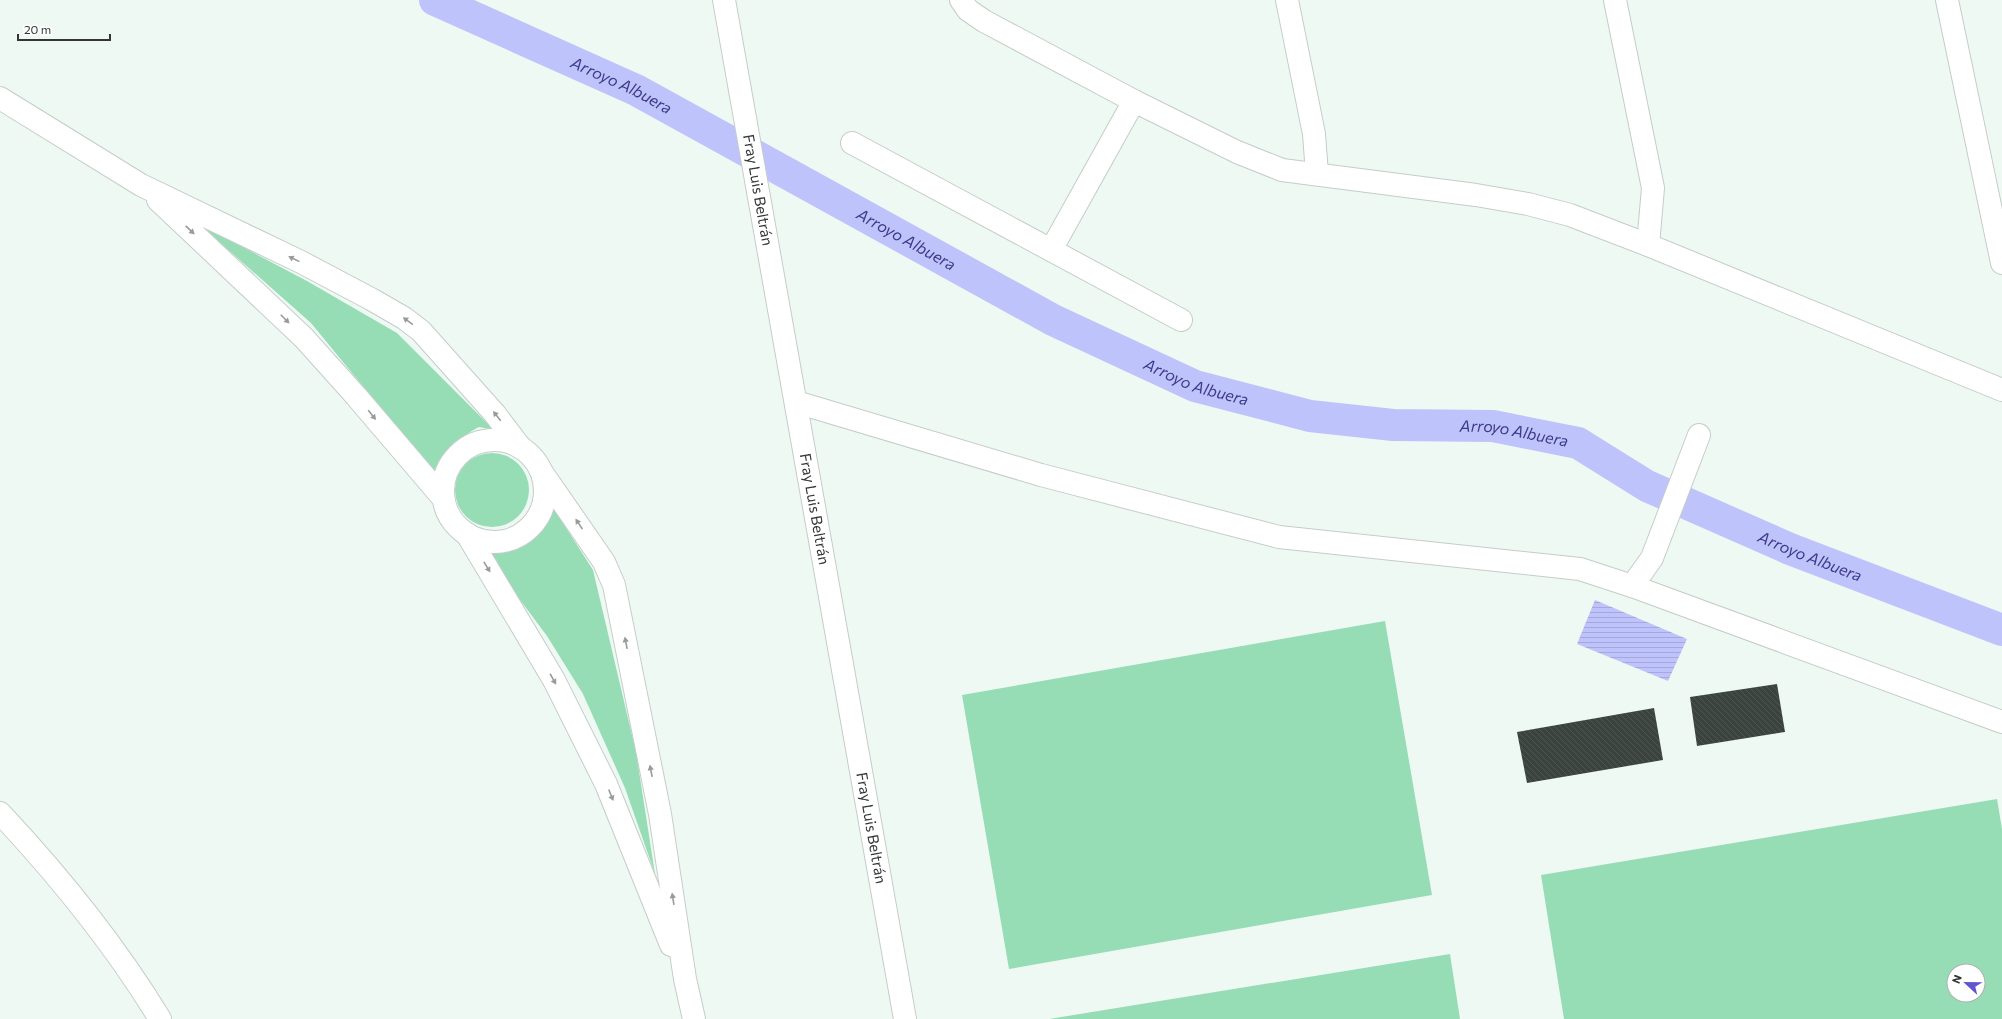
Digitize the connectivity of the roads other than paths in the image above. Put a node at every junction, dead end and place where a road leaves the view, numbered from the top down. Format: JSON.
{"nodes":[{"id":1,"x":724,"y":0,"type":"edge"},
{"id":2,"x":961,"y":0,"type":"edge"},
{"id":3,"x":1287,"y":0,"type":"edge"},
{"id":4,"x":1615,"y":0,"type":"edge"},
{"id":5,"x":1947,"y":0,"type":"edge"},
{"id":6,"x":0,"y":98,"type":"edge"},
{"id":7,"x":1134,"y":101,"type":"junction"},
{"id":8,"x":852,"y":143,"type":"dead end"},
{"id":9,"x":1317,"y":174,"type":"junction"},
{"id":10,"x":141,"y":185,"type":"junction"},
{"id":11,"x":1648,"y":245,"type":"junction"},
{"id":12,"x":1051,"y":250,"type":"junction"},
{"id":13,"x":2002,"y":263,"type":"edge"},
{"id":14,"x":1181,"y":320,"type":"dead end"},
{"id":15,"x":2002,"y":390,"type":"edge"},
{"id":16,"x":796,"y":402,"type":"junction"},
{"id":17,"x":1699,"y":435,"type":"dead end"},
{"id":18,"x":520,"y":447,"type":"junction"},
{"id":19,"x":541,"y":471,"type":"junction"},
{"id":20,"x":443,"y":498,"type":"junction"},
{"id":21,"x":467,"y":534,"type":"junction"},
{"id":22,"x":1632,"y":586,"type":"junction"},
{"id":23,"x":2002,"y":722,"type":"edge"},
{"id":24,"x":0,"y":813,"type":"edge"},
{"id":25,"x":685,"y":979,"type":"junction"},
{"id":26,"x":160,"y":1019,"type":"edge"},
{"id":27,"x":694,"y":1019,"type":"edge"},
{"id":28,"x":905,"y":1019,"type":"edge"}],
"edges":[{"from":1,"to":16,"type":"street","name":"Fray Luis Beltrán"},
{"from":2,"to":7,"type":"street"},
{"from":3,"to":9,"type":"street"},
{"from":4,"to":11,"type":"street"},
{"from":5,"to":13,"type":"street"},
{"from":6,"to":10,"type":"street"},
{"from":7,"to":9,"type":"street"},
{"from":7,"to":12,"type":"street"},
{"from":8,"to":12,"type":"street"},
{"from":9,"to":11,"type":"street"},
{"from":18,"to":10,"type":"street","one_way":true},
{"from":10,"to":20,"type":"street","one_way":true},
{"from":11,"to":15,"type":"street"},
{"from":12,"to":14,"type":"street"},
{"from":16,"to":22,"type":"street"},
{"from":16,"to":28,"type":"street","name":"Fray Luis Beltrán"},
{"from":17,"to":22,"type":"street"},
{"from":18,"to":19,"type":"street"},
{"from":18,"to":20,"type":"street"},
{"from":19,"to":21,"type":"street"},
{"from":25,"to":19,"type":"street","one_way":true},
{"from":20,"to":21,"type":"street"},
{"from":21,"to":25,"type":"street","one_way":true},
{"from":22,"to":23,"type":"street"},
{"from":24,"to":26,"type":"street"},
{"from":25,"to":27,"type":"street"}]}
